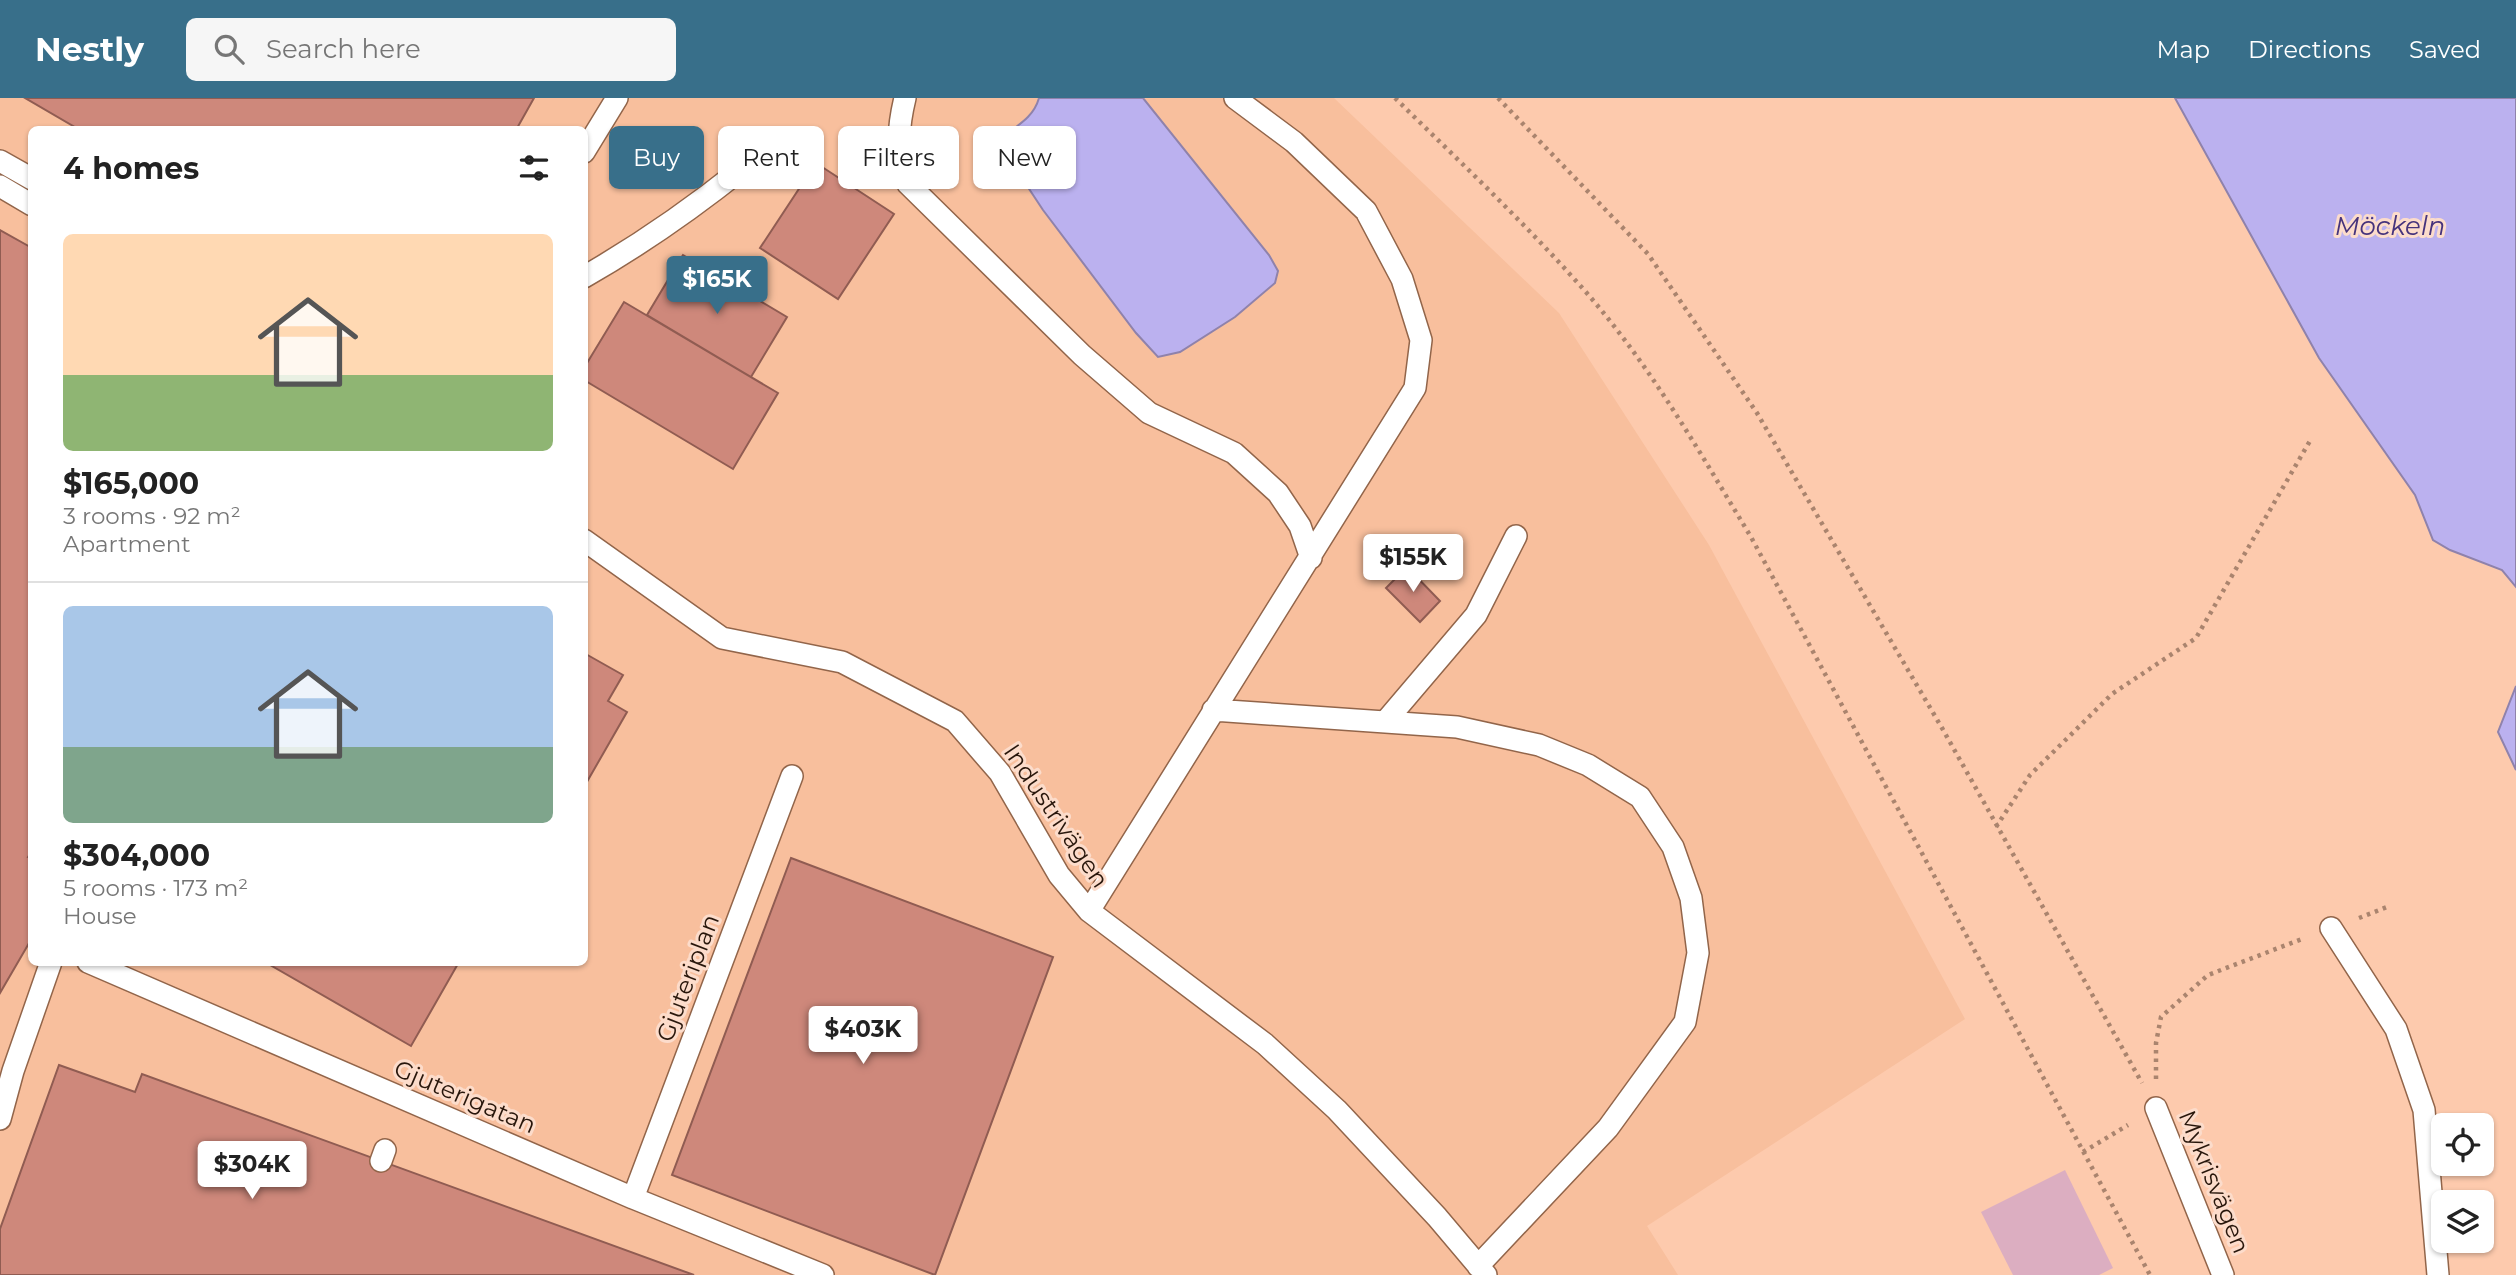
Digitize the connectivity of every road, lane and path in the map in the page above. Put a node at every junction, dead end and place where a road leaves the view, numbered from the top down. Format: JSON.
{"nodes":[{"id":1,"x":617,"y":98,"type":"edge"},
{"id":2,"x":905,"y":98,"type":"edge"},
{"id":3,"x":1236,"y":98,"type":"edge"},
{"id":4,"x":1395,"y":98,"type":"edge"},
{"id":5,"x":1498,"y":98,"type":"edge"},
{"id":6,"x":588,"y":145,"type":"edge"},
{"id":7,"x":0,"y":161,"type":"edge"},
{"id":8,"x":28,"y":177,"type":"edge"},
{"id":9,"x":0,"y":186,"type":"edge"},
{"id":10,"x":718,"y":188,"type":"edge"},
{"id":11,"x":28,"y":203,"type":"edge"},
{"id":12,"x":588,"y":275,"type":"edge"},
{"id":13,"x":2311,"y":439,"type":"dead end"},
{"id":14,"x":1516,"y":536,"type":"dead end"},
{"id":15,"x":588,"y":543,"type":"edge"},
{"id":16,"x":1311,"y":558,"type":"junction"},
{"id":17,"x":1213,"y":710,"type":"junction"},
{"id":18,"x":1385,"y":722,"type":"junction"},
{"id":19,"x":792,"y":776,"type":"dead end"},
{"id":20,"x":1996,"y":827,"type":"junction"},
{"id":21,"x":2386,"y":907,"type":"dead end"},
{"id":22,"x":1089,"y":911,"type":"junction"},
{"id":23,"x":2331,"y":928,"type":"junction"},
{"id":24,"x":50,"y":966,"type":"edge"},
{"id":25,"x":97,"y":966,"type":"edge"},
{"id":26,"x":2156,"y":1108,"type":"junction"},
{"id":27,"x":0,"y":1119,"type":"edge"},
{"id":28,"x":2084,"y":1152,"type":"junction"},
{"id":29,"x":633,"y":1198,"type":"junction"},
{"id":30,"x":1482,"y":1270,"type":"edge"},
{"id":31,"x":824,"y":1275,"type":"edge"},
{"id":32,"x":2150,"y":1275,"type":"edge"},
{"id":33,"x":2223,"y":1275,"type":"edge"},
{"id":34,"x":2438,"y":1275,"type":"edge"}],
"edges":[{"from":1,"to":6,"type":"lane"},
{"from":2,"to":16,"type":"lane"},
{"from":3,"to":16,"type":"lane"},
{"from":4,"to":28,"type":"path"},
{"from":5,"to":20,"type":"path"},
{"from":7,"to":8,"type":"lane"},
{"from":9,"to":11,"type":"lane"},
{"from":10,"to":12,"type":"lane"},
{"from":13,"to":20,"type":"path"},
{"from":14,"to":18,"type":"lane"},
{"from":15,"to":22,"type":"lane","name":"Industrivägen"},
{"from":16,"to":17,"type":"lane"},
{"from":17,"to":18,"type":"lane"},
{"from":17,"to":22,"type":"lane"},
{"from":18,"to":30,"type":"lane"},
{"from":19,"to":29,"type":"lane","name":"Gjuteriplan"},
{"from":20,"to":26,"type":"path"},
{"from":21,"to":23,"type":"path"},
{"from":22,"to":30,"type":"lane","name":"Industrivägen"},
{"from":23,"to":26,"type":"path"},
{"from":23,"to":34,"type":"lane"},
{"from":24,"to":27,"type":"lane"},
{"from":25,"to":29,"type":"lane","name":"Gjuterigatan"},
{"from":26,"to":28,"type":"path"},
{"from":26,"to":33,"type":"lane","name":"Mykrisvägen"},
{"from":28,"to":32,"type":"path"},
{"from":29,"to":31,"type":"lane","name":"Gjuterigatan"}]}
